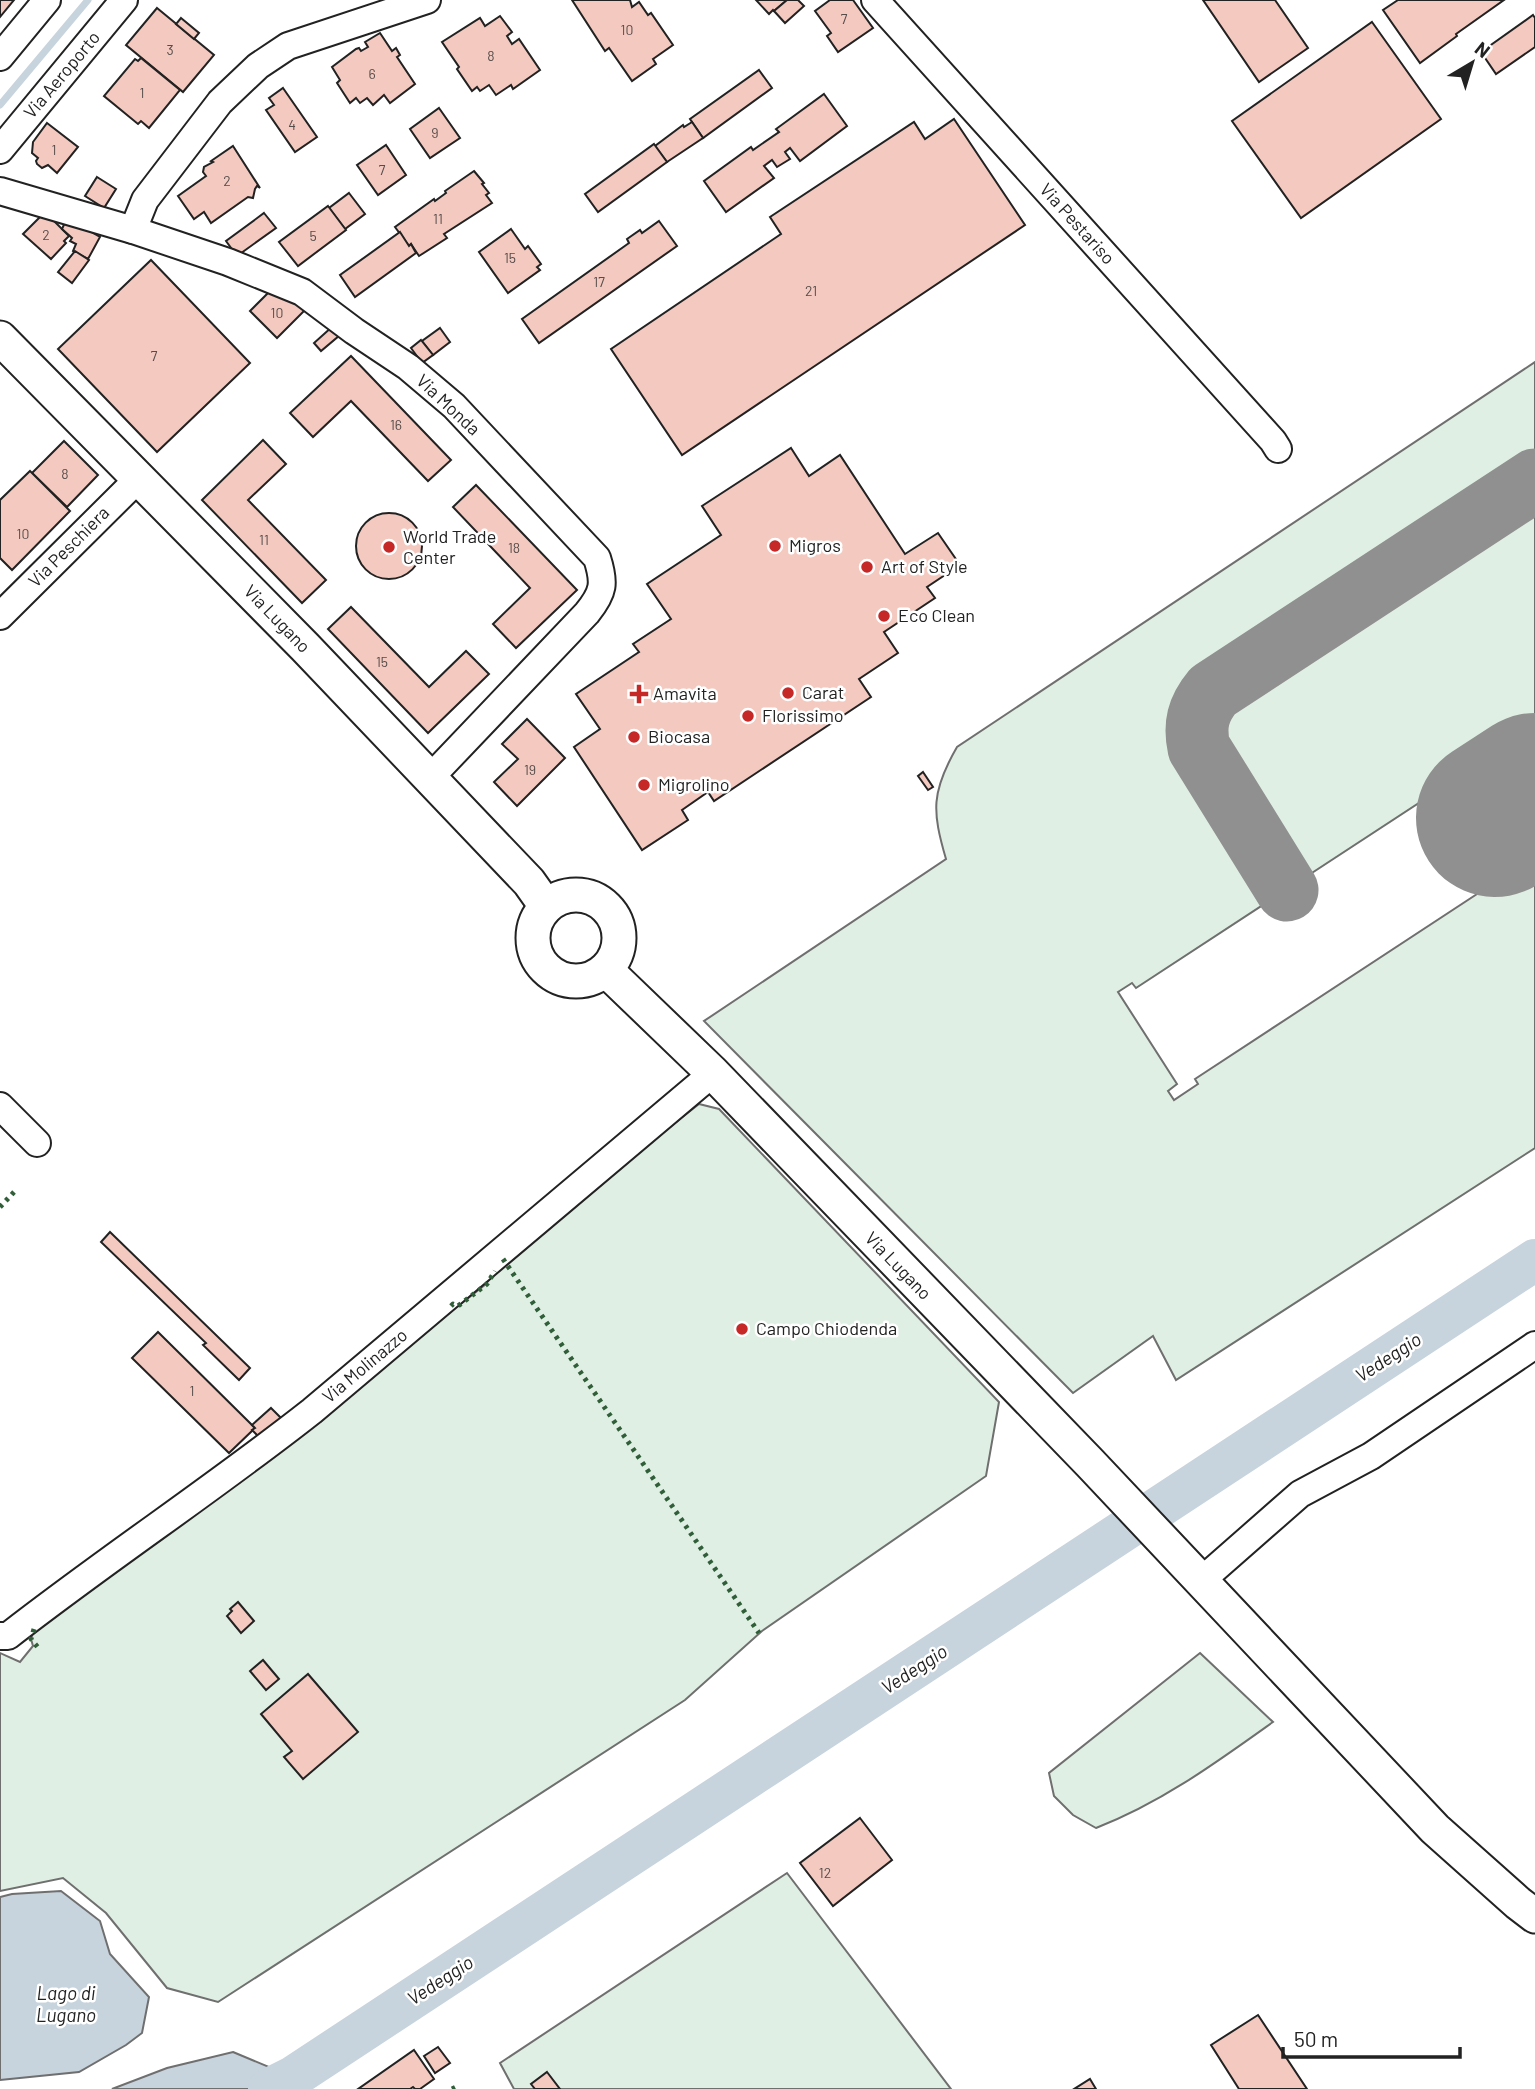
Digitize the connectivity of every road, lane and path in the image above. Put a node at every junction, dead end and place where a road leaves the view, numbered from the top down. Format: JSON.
{"nodes":[{"id":1,"x":47,"y":0,"type":"edge"},
{"id":2,"x":124,"y":0,"type":"edge"},
{"id":3,"x":427,"y":0,"type":"edge"},
{"id":4,"x":875,"y":0,"type":"edge"},
{"id":5,"x":0,"y":57,"type":"edge"},
{"id":6,"x":0,"y":150,"type":"edge"},
{"id":7,"x":0,"y":191,"type":"edge"},
{"id":8,"x":133,"y":230,"type":"junction"},
{"id":9,"x":0,"y":338,"type":"edge"},
{"id":10,"x":1278,"y":449,"type":"dead end"},
{"id":11,"x":138,"y":478,"type":"junction"},
{"id":12,"x":0,"y":616,"type":"edge"},
{"id":13,"x":429,"y":779,"type":"junction"},
{"id":14,"x":546,"y":906,"type":"junction"},
{"id":15,"x":606,"y":970,"type":"junction"},
{"id":16,"x":713,"y":1073,"type":"junction"},
{"id":17,"x":0,"y":1106,"type":"edge"},
{"id":18,"x":37,"y":1143,"type":"dead end"},
{"id":19,"x":1535,"y":1345,"type":"edge"},
{"id":20,"x":1195,"y":1572,"type":"junction"},
{"id":21,"x":0,"y":1636,"type":"edge"},
{"id":22,"x":1535,"y":1916,"type":"edge"}],
"edges":[{"from":1,"to":5,"type":"street"},
{"from":2,"to":6,"type":"street","name":"Via Aeroporto"},
{"from":3,"to":8,"type":"street"},
{"from":4,"to":10,"type":"street","name":"Via Pestariso"},
{"from":7,"to":8,"type":"street","name":"Via Monda"},
{"from":8,"to":13,"type":"street","name":"Via Monda"},
{"from":9,"to":11,"type":"main road","name":"Via Lugano"},
{"from":11,"to":12,"type":"street","name":"Via Peschiera"},
{"from":11,"to":13,"type":"main road","name":"Via Lugano"},
{"from":13,"to":14,"type":"main road","name":"Via Lugano"},
{"from":14,"to":15,"type":"main road"},
{"from":14,"to":15,"type":"main road"},
{"from":15,"to":16,"type":"main road","name":"Via Lugano"},
{"from":16,"to":20,"type":"main road","name":"Via Lugano"},
{"from":16,"to":21,"type":"street","name":"Via Molinazzo"},
{"from":17,"to":18,"type":"street"},
{"from":19,"to":20,"type":"street"},
{"from":20,"to":22,"type":"main road","name":"Via Lugano"}]}
